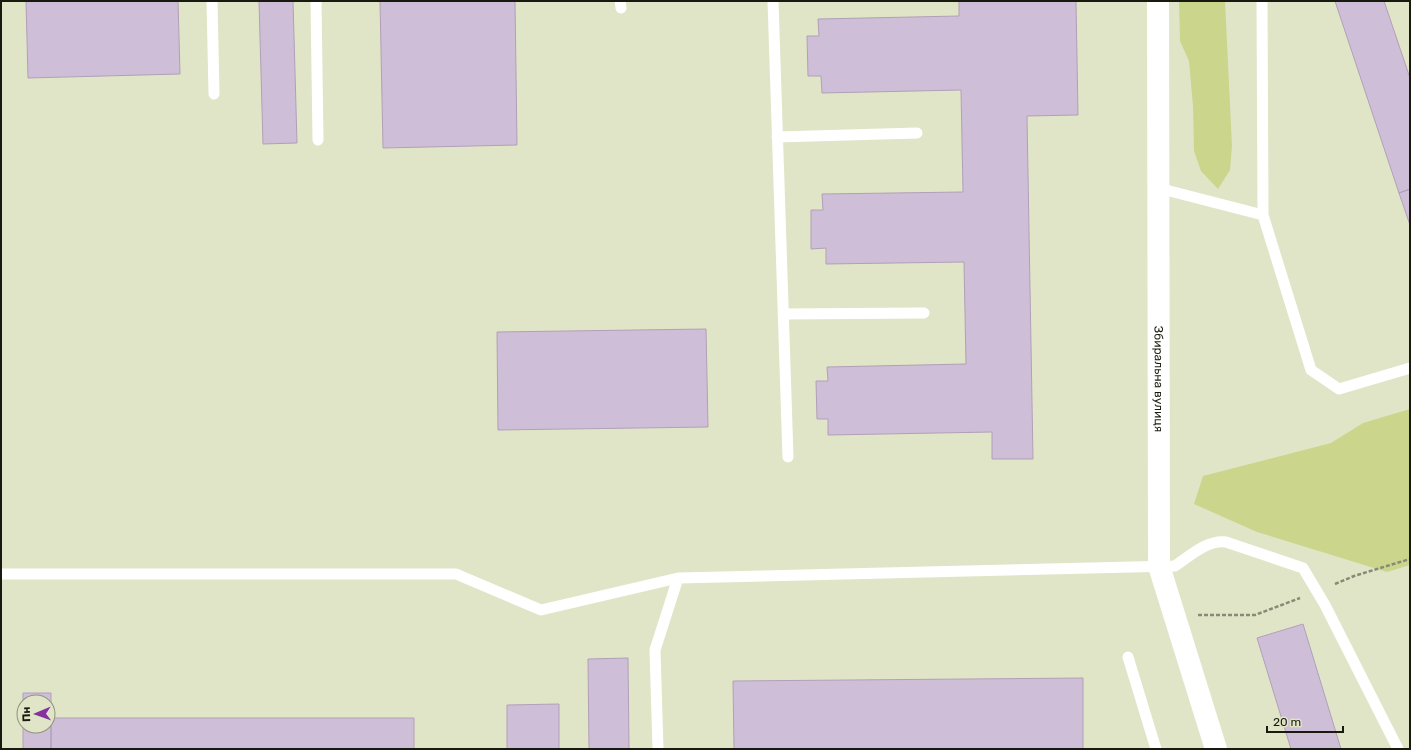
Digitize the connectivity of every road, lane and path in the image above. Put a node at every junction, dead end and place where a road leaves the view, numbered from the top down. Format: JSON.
{"nodes":[{"id":1,"x":212,"y":1,"type":"edge"},
{"id":2,"x":316,"y":1,"type":"edge"},
{"id":3,"x":773,"y":1,"type":"edge"},
{"id":4,"x":1158,"y":1,"type":"edge"},
{"id":5,"x":1262,"y":1,"type":"edge"},
{"id":6,"x":214,"y":94,"type":"dead end"},
{"id":7,"x":917,"y":133,"type":"dead end"},
{"id":8,"x":778,"y":138,"type":"junction"},
{"id":9,"x":318,"y":140,"type":"dead end"},
{"id":10,"x":1158,"y":188,"type":"junction"},
{"id":11,"x":1263,"y":215,"type":"junction"},
{"id":12,"x":924,"y":313,"type":"dead end"},
{"id":13,"x":783,"y":314,"type":"junction"},
{"id":14,"x":1410,"y":368,"type":"edge"},
{"id":15,"x":788,"y":457,"type":"dead end"},
{"id":16,"x":1410,"y":559,"type":"edge"},
{"id":17,"x":1159,"y":566,"type":"junction"},
{"id":18,"x":1,"y":574,"type":"edge"},
{"id":19,"x":678,"y":578,"type":"junction"},
{"id":20,"x":1338,"y":582,"type":"dead end"},
{"id":21,"x":1299,"y":598,"type":"dead end"},
{"id":22,"x":1197,"y":615,"type":"dead end"},
{"id":23,"x":1128,"y":657,"type":"dead end"},
{"id":24,"x":658,"y":749,"type":"edge"},
{"id":25,"x":1156,"y":749,"type":"edge"},
{"id":26,"x":1216,"y":749,"type":"edge"},
{"id":27,"x":1398,"y":749,"type":"edge"}],
"edges":[{"from":1,"to":6,"type":"lane"},
{"from":2,"to":9,"type":"lane"},
{"from":3,"to":8,"type":"lane"},
{"from":4,"to":10,"type":"street","name":"Збиральна вулиця"},
{"from":5,"to":11,"type":"lane"},
{"from":7,"to":8,"type":"lane"},
{"from":8,"to":13,"type":"lane"},
{"from":10,"to":11,"type":"lane"},
{"from":10,"to":17,"type":"street","name":"Збиральна вулиця"},
{"from":11,"to":14,"type":"lane"},
{"from":12,"to":13,"type":"lane"},
{"from":13,"to":15,"type":"lane"},
{"from":16,"to":20,"type":"path"},
{"from":17,"to":19,"type":"lane"},
{"from":17,"to":26,"type":"street","name":"Збиральна вулиця"},
{"from":17,"to":27,"type":"lane"},
{"from":18,"to":19,"type":"lane"},
{"from":19,"to":24,"type":"lane"},
{"from":21,"to":22,"type":"path"},
{"from":23,"to":25,"type":"lane"}]}
